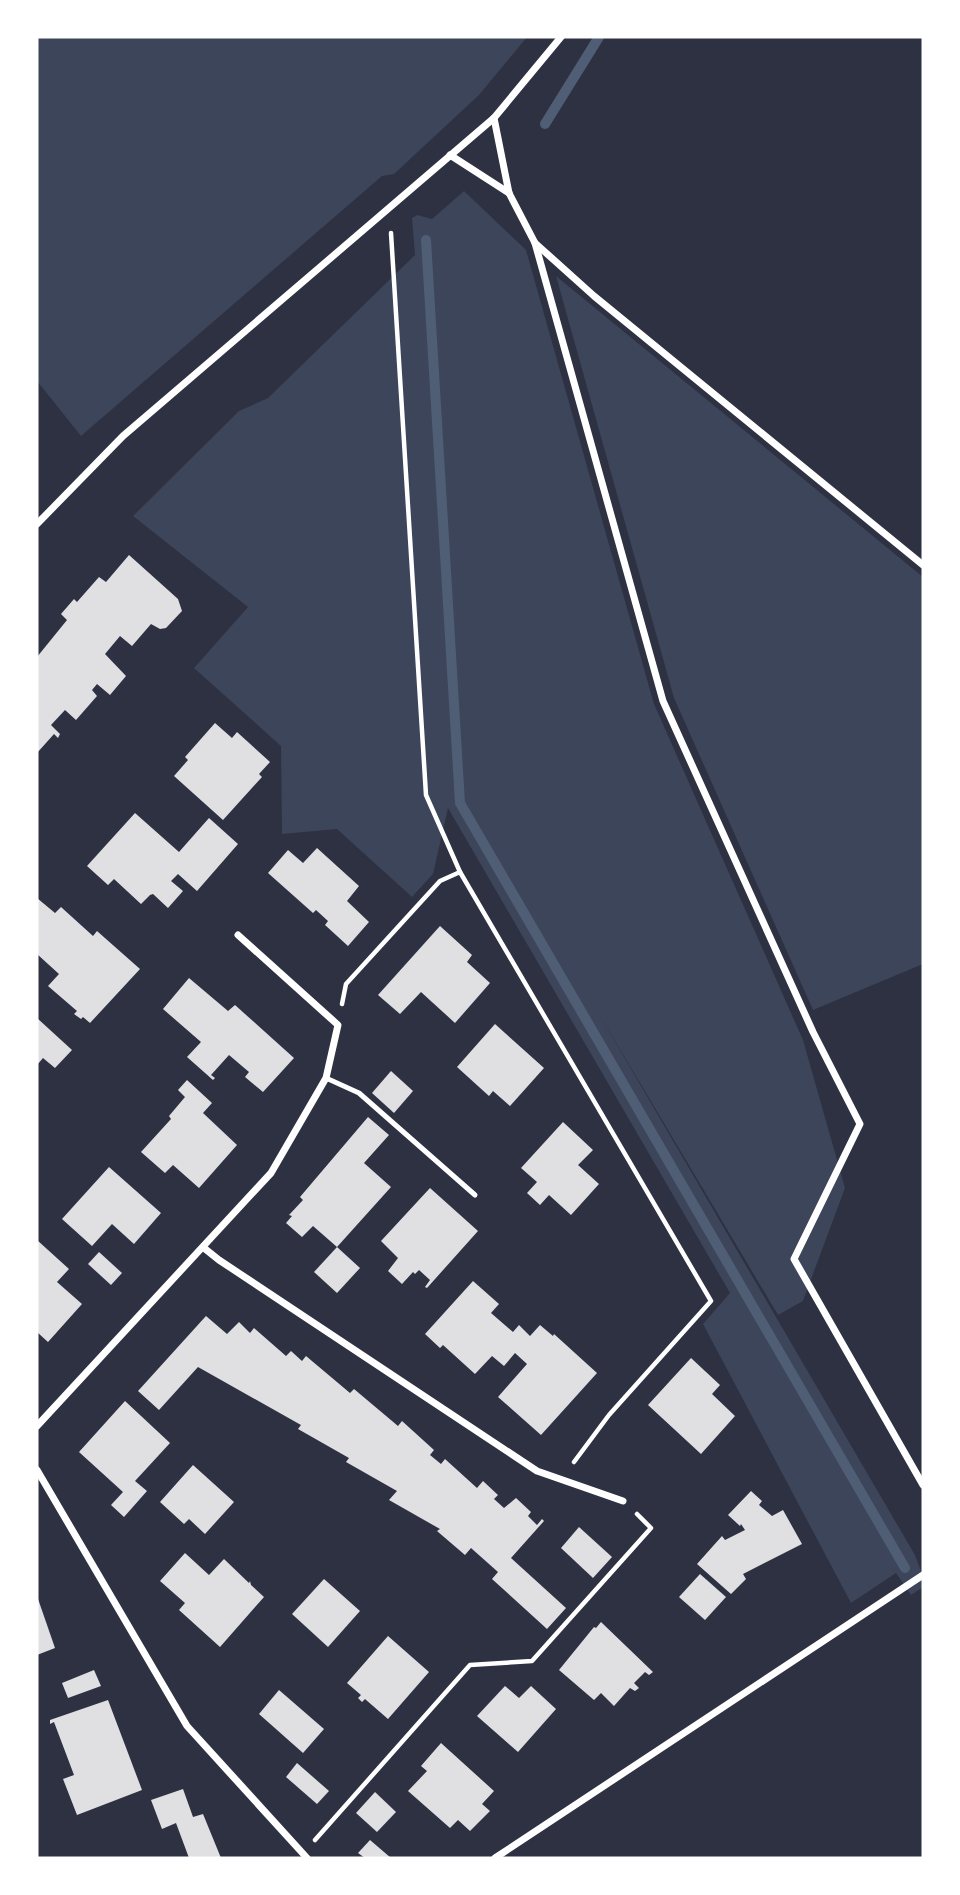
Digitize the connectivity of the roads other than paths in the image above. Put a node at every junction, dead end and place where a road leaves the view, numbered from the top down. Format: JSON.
{"nodes":[{"id":1,"x":561,"y":37,"type":"edge"},
{"id":2,"x":494,"y":118,"type":"junction"},
{"id":3,"x":450,"y":155,"type":"junction"},
{"id":4,"x":509,"y":193,"type":"junction"},
{"id":5,"x":535,"y":243,"type":"junction"},
{"id":6,"x":37,"y":524,"type":"edge"},
{"id":7,"x":923,"y":565,"type":"edge"},
{"id":8,"x":238,"y":935,"type":"dead end"},
{"id":9,"x":326,"y":1078,"type":"junction"},
{"id":10,"x":475,"y":1195,"type":"dead end"},
{"id":11,"x":204,"y":1248,"type":"junction"},
{"id":12,"x":37,"y":1426,"type":"edge"},
{"id":13,"x":37,"y":1470,"type":"edge"},
{"id":14,"x":923,"y":1485,"type":"edge"},
{"id":15,"x":623,"y":1501,"type":"road end"},
{"id":16,"x":923,"y":1575,"type":"edge"},
{"id":17,"x":305,"y":1856,"type":"edge"},
{"id":18,"x":495,"y":1858,"type":"edge"}],
"edges":[{"from":1,"to":2,"type":"street"},
{"from":2,"to":3,"type":"street"},
{"from":2,"to":4,"type":"street"},
{"from":3,"to":4,"type":"street"},
{"from":3,"to":6,"type":"street"},
{"from":4,"to":5,"type":"street"},
{"from":5,"to":7,"type":"street"},
{"from":5,"to":14,"type":"street"},
{"from":8,"to":9,"type":"street"},
{"from":9,"to":10,"type":"lane"},
{"from":9,"to":11,"type":"street"},
{"from":11,"to":12,"type":"street"},
{"from":11,"to":15,"type":"street"},
{"from":13,"to":17,"type":"street"},
{"from":16,"to":18,"type":"street"}]}
